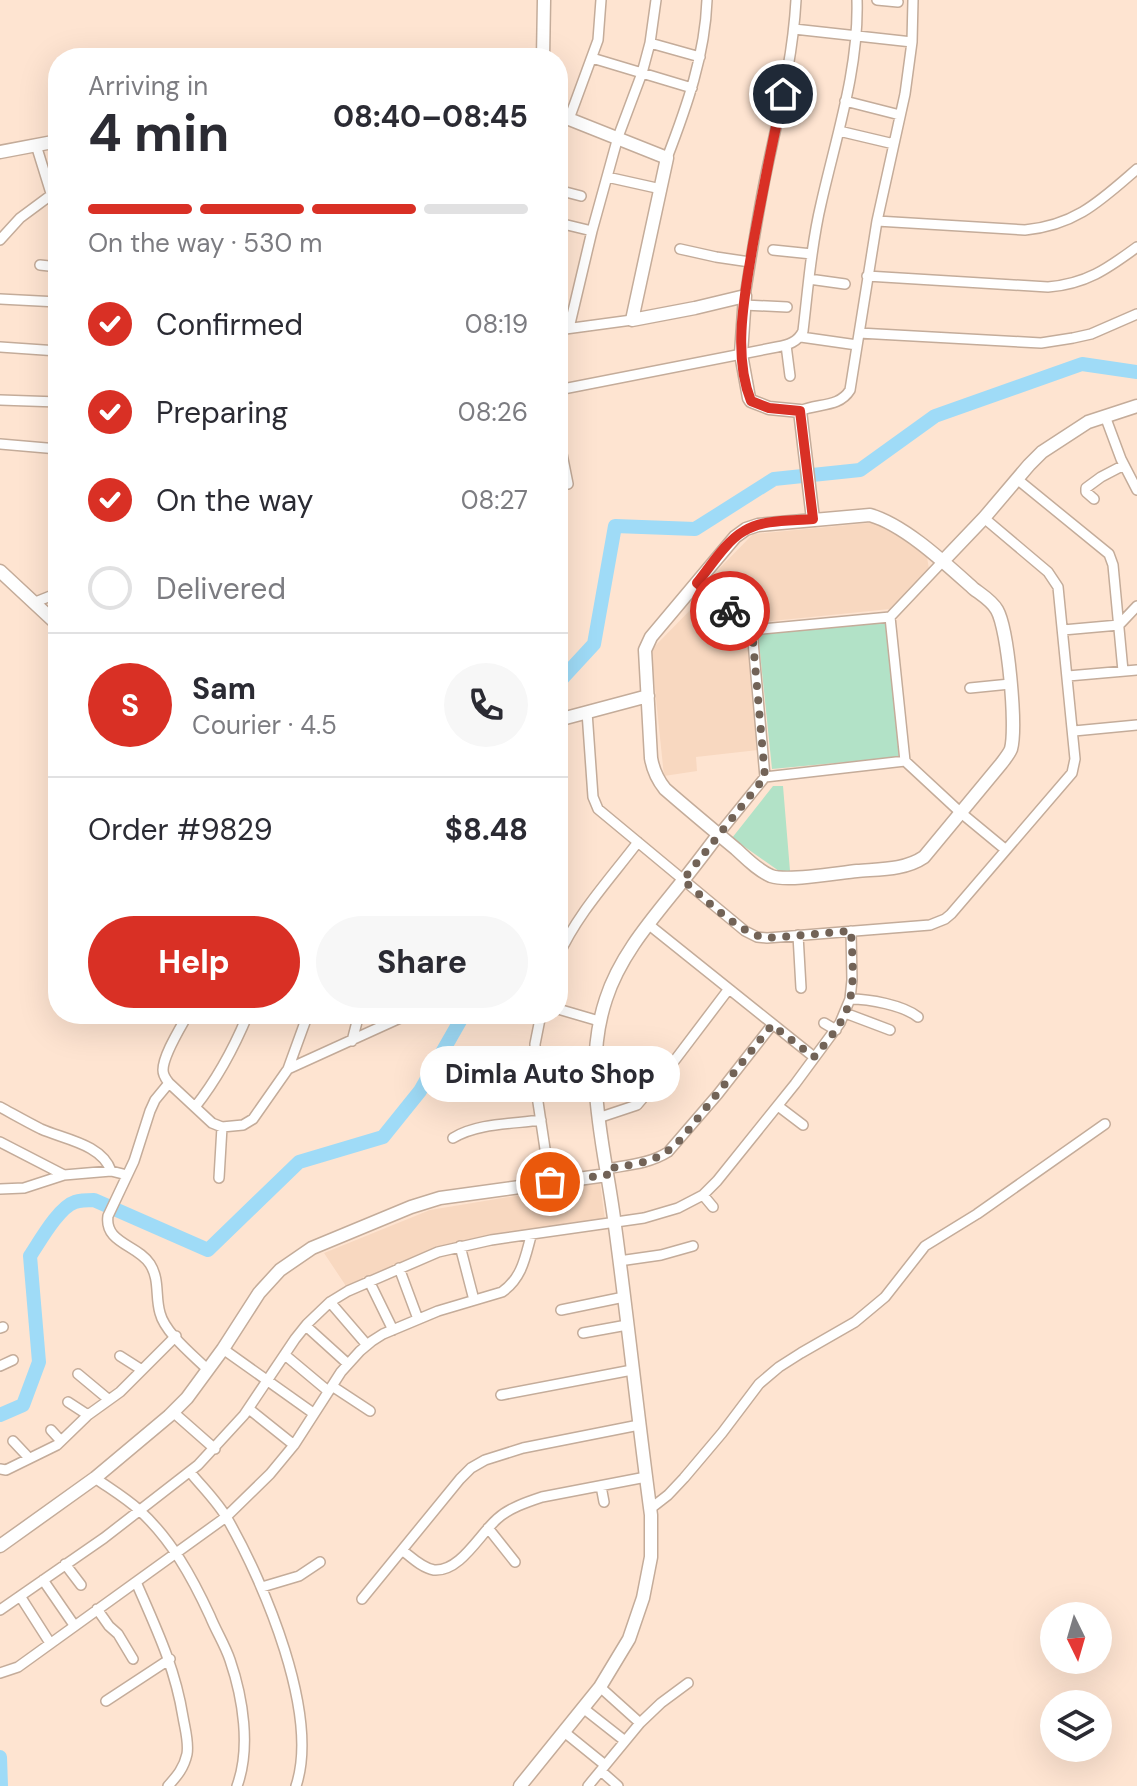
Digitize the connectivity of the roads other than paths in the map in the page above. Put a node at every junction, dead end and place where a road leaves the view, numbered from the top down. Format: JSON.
{"nodes":[{"id":1,"x":544,"y":0,"type":"edge"},
{"id":2,"x":601,"y":0,"type":"edge"},
{"id":3,"x":656,"y":0,"type":"edge"},
{"id":4,"x":707,"y":0,"type":"edge"},
{"id":5,"x":796,"y":0,"type":"edge"},
{"id":6,"x":857,"y":0,"type":"edge"},
{"id":7,"x":877,"y":0,"type":"edge"},
{"id":8,"x":913,"y":0,"type":"edge"},
{"id":9,"x":898,"y":2,"type":"dead end"},
{"id":10,"x":794,"y":29,"type":"junction"},
{"id":11,"x":856,"y":36,"type":"junction"},
{"id":12,"x":912,"y":42,"type":"junction"},
{"id":13,"x":650,"y":43,"type":"junction"},
{"id":14,"x":543,"y":48,"type":"edge"},
{"id":15,"x":700,"y":57,"type":"junction"},
{"id":16,"x":592,"y":58,"type":"junction"},
{"id":17,"x":642,"y":73,"type":"junction"},
{"id":18,"x":692,"y":88,"type":"junction"},
{"id":19,"x":845,"y":101,"type":"junction"},
{"id":20,"x":568,"y":102,"type":"edge"},
{"id":21,"x":900,"y":115,"type":"junction"},
{"id":22,"x":568,"y":118,"type":"edge"},
{"id":23,"x":839,"y":131,"type":"junction"},
{"id":24,"x":618,"y":137,"type":"junction"},
{"id":25,"x":48,"y":143,"type":"edge"},
{"id":26,"x":894,"y":144,"type":"junction"},
{"id":27,"x":36,"y":145,"type":"junction"},
{"id":28,"x":0,"y":152,"type":"edge"},
{"id":29,"x":667,"y":158,"type":"junction"},
{"id":30,"x":1137,"y":169,"type":"edge"},
{"id":31,"x":607,"y":177,"type":"junction"},
{"id":32,"x":48,"y":185,"type":"edge"},
{"id":33,"x":661,"y":189,"type":"junction"},
{"id":34,"x":568,"y":193,"type":"edge"},
{"id":35,"x":581,"y":196,"type":"dead end"},
{"id":36,"x":48,"y":197,"type":"edge"},
{"id":37,"x":877,"y":221,"type":"junction"},
{"id":38,"x":568,"y":225,"type":"edge"},
{"id":39,"x":592,"y":231,"type":"junction"},
{"id":40,"x":0,"y":240,"type":"edge"},
{"id":41,"x":1137,"y":247,"type":"edge"},
{"id":42,"x":680,"y":249,"type":"dead end"},
{"id":43,"x":773,"y":250,"type":"dead end"},
{"id":44,"x":812,"y":254,"type":"junction"},
{"id":45,"x":750,"y":262,"type":"junction"},
{"id":46,"x":40,"y":265,"type":"dead end"},
{"id":47,"x":48,"y":266,"type":"edge"},
{"id":48,"x":867,"y":276,"type":"junction"},
{"id":49,"x":809,"y":279,"type":"junction"},
{"id":50,"x":845,"y":284,"type":"dead end"},
{"id":51,"x":0,"y":299,"type":"edge"},
{"id":52,"x":744,"y":300,"type":"junction"},
{"id":53,"x":48,"y":301,"type":"edge"},
{"id":54,"x":787,"y":307,"type":"dead end"},
{"id":55,"x":1137,"y":314,"type":"edge"},
{"id":56,"x":632,"y":320,"type":"junction"},
{"id":57,"x":569,"y":328,"type":"joint"},
{"id":58,"x":859,"y":333,"type":"junction"},
{"id":59,"x":801,"y":337,"type":"junction"},
{"id":60,"x":786,"y":345,"type":"junction"},
{"id":61,"x":857,"y":345,"type":"junction"},
{"id":62,"x":0,"y":347,"type":"edge"},
{"id":63,"x":48,"y":350,"type":"edge"},
{"id":64,"x":741,"y":354,"type":"junction"},
{"id":65,"x":790,"y":376,"type":"dead end"},
{"id":66,"x":568,"y":388,"type":"edge"},
{"id":67,"x":0,"y":400,"type":"edge"},
{"id":68,"x":48,"y":402,"type":"edge"},
{"id":69,"x":1137,"y":406,"type":"edge"},
{"id":70,"x":800,"y":411,"type":"junction"},
{"id":71,"x":1105,"y":416,"type":"junction"},
{"id":72,"x":0,"y":444,"type":"edge"},
{"id":73,"x":48,"y":448,"type":"edge"},
{"id":74,"x":1124,"y":465,"type":"junction"},
{"id":75,"x":1017,"y":479,"type":"junction"},
{"id":76,"x":1137,"y":490,"type":"edge"},
{"id":77,"x":1094,"y":499,"type":"dead end"},
{"id":78,"x":984,"y":518,"type":"junction"},
{"id":79,"x":813,"y":519,"type":"junction"},
{"id":80,"x":943,"y":561,"type":"junction"},
{"id":81,"x":0,"y":571,"type":"edge"},
{"id":82,"x":697,"y":583,"type":"junction"},
{"id":83,"x":48,"y":597,"type":"edge"},
{"id":84,"x":33,"y":603,"type":"junction"},
{"id":85,"x":1137,"y":606,"type":"edge"},
{"id":86,"x":48,"y":616,"type":"edge"},
{"id":87,"x":890,"y":617,"type":"junction"},
{"id":88,"x":1133,"y":618,"type":"edge"},
{"id":89,"x":1119,"y":625,"type":"junction"},
{"id":90,"x":752,"y":630,"type":"junction"},
{"id":91,"x":1063,"y":630,"type":"junction"},
{"id":92,"x":1137,"y":670,"type":"edge"},
{"id":93,"x":1123,"y":671,"type":"junction"},
{"id":94,"x":1068,"y":676,"type":"junction"},
{"id":95,"x":1010,"y":684,"type":"junction"},
{"id":96,"x":970,"y":688,"type":"dead end"},
{"id":97,"x":648,"y":696,"type":"junction"},
{"id":98,"x":587,"y":712,"type":"junction"},
{"id":99,"x":568,"y":717,"type":"edge"},
{"id":100,"x":1137,"y":725,"type":"edge"},
{"id":101,"x":1074,"y":731,"type":"junction"},
{"id":102,"x":905,"y":761,"type":"junction"},
{"id":103,"x":765,"y":777,"type":"junction"},
{"id":104,"x":960,"y":812,"type":"junction"},
{"id":105,"x":718,"y":835,"type":"junction"},
{"id":106,"x":638,"y":842,"type":"junction"},
{"id":107,"x":1006,"y":850,"type":"junction"},
{"id":108,"x":683,"y":880,"type":"junction"},
{"id":109,"x":648,"y":924,"type":"junction"},
{"id":110,"x":851,"y":931,"type":"junction"},
{"id":111,"x":568,"y":935,"type":"edge"},
{"id":112,"x":798,"y":935,"type":"junction"},
{"id":113,"x":801,"y":988,"type":"dead end"},
{"id":114,"x":728,"y":990,"type":"junction"},
{"id":115,"x":850,"y":999,"type":"junction"},
{"id":116,"x":568,"y":1012,"type":"edge"},
{"id":117,"x":845,"y":1013,"type":"junction"},
{"id":118,"x":918,"y":1017,"type":"dead end"},
{"id":119,"x":599,"y":1021,"type":"junction"},
{"id":120,"x":824,"y":1023,"type":"dead end"},
{"id":121,"x":182,"y":1024,"type":"edge"},
{"id":122,"x":243,"y":1024,"type":"edge"},
{"id":123,"x":304,"y":1024,"type":"edge"},
{"id":124,"x":356,"y":1024,"type":"edge"},
{"id":125,"x":388,"y":1024,"type":"edge"},
{"id":126,"x":539,"y":1024,"type":"edge"},
{"id":127,"x":772,"y":1025,"type":"junction"},
{"id":128,"x":836,"y":1030,"type":"junction"},
{"id":129,"x":890,"y":1030,"type":"dead end"},
{"id":130,"x":352,"y":1041,"type":"junction"},
{"id":131,"x":814,"y":1057,"type":"junction"},
{"id":132,"x":288,"y":1069,"type":"junction"},
{"id":133,"x":169,"y":1083,"type":"junction"},
{"id":134,"x":778,"y":1106,"type":"junction"},
{"id":135,"x":0,"y":1107,"type":"edge"},
{"id":136,"x":195,"y":1107,"type":"junction"},
{"id":137,"x":598,"y":1118,"type":"junction"},
{"id":138,"x":541,"y":1120,"type":"junction"},
{"id":139,"x":1105,"y":1124,"type":"dead end"},
{"id":140,"x":803,"y":1125,"type":"dead end"},
{"id":141,"x":222,"y":1127,"type":"junction"},
{"id":142,"x":453,"y":1138,"type":"dead end"},
{"id":143,"x":0,"y":1142,"type":"edge"},
{"id":144,"x":111,"y":1171,"type":"junction"},
{"id":145,"x":606,"y":1172,"type":"junction"},
{"id":146,"x":64,"y":1175,"type":"junction"},
{"id":147,"x":127,"y":1175,"type":"junction"},
{"id":148,"x":219,"y":1178,"type":"dead end"},
{"id":149,"x":550,"y":1182,"type":"junction"},
{"id":150,"x":0,"y":1189,"type":"edge"},
{"id":151,"x":703,"y":1195,"type":"junction"},
{"id":152,"x":713,"y":1207,"type":"dead end"},
{"id":153,"x":615,"y":1223,"type":"junction"},
{"id":154,"x":531,"y":1236,"type":"junction"},
{"id":155,"x":460,"y":1246,"type":"junction"},
{"id":156,"x":693,"y":1246,"type":"dead end"},
{"id":157,"x":619,"y":1261,"type":"junction"},
{"id":158,"x":399,"y":1268,"type":"junction"},
{"id":159,"x":369,"y":1281,"type":"junction"},
{"id":160,"x":624,"y":1297,"type":"junction"},
{"id":161,"x":474,"y":1300,"type":"junction"},
{"id":162,"x":330,"y":1302,"type":"junction"},
{"id":163,"x":561,"y":1310,"type":"dead end"},
{"id":164,"x":418,"y":1319,"type":"junction"},
{"id":165,"x":627,"y":1325,"type":"junction"},
{"id":166,"x":306,"y":1326,"type":"junction"},
{"id":167,"x":393,"y":1330,"type":"junction"},
{"id":168,"x":583,"y":1333,"type":"dead end"},
{"id":169,"x":176,"y":1336,"type":"junction"},
{"id":170,"x":367,"y":1345,"type":"junction"},
{"id":171,"x":223,"y":1349,"type":"junction"},
{"id":172,"x":285,"y":1355,"type":"junction"},
{"id":173,"x":120,"y":1356,"type":"dead end"},
{"id":174,"x":13,"y":1360,"type":"dead end"},
{"id":175,"x":348,"y":1364,"type":"junction"},
{"id":176,"x":0,"y":1366,"type":"edge"},
{"id":177,"x":142,"y":1370,"type":"junction"},
{"id":178,"x":208,"y":1370,"type":"junction"},
{"id":179,"x":632,"y":1370,"type":"junction"},
{"id":180,"x":78,"y":1374,"type":"dead end"},
{"id":181,"x":268,"y":1382,"type":"junction"},
{"id":182,"x":330,"y":1388,"type":"junction"},
{"id":183,"x":501,"y":1395,"type":"dead end"},
{"id":184,"x":108,"y":1399,"type":"junction"},
{"id":185,"x":68,"y":1402,"type":"dead end"},
{"id":186,"x":249,"y":1409,"type":"junction"},
{"id":187,"x":370,"y":1411,"type":"dead end"},
{"id":188,"x":173,"y":1412,"type":"junction"},
{"id":189,"x":313,"y":1413,"type":"junction"},
{"id":190,"x":88,"y":1415,"type":"junction"},
{"id":191,"x":639,"y":1425,"type":"junction"},
{"id":192,"x":51,"y":1430,"type":"dead end"},
{"id":193,"x":13,"y":1441,"type":"dead end"},
{"id":194,"x":61,"y":1441,"type":"junction"},
{"id":195,"x":294,"y":1445,"type":"junction"},
{"id":196,"x":215,"y":1449,"type":"junction"},
{"id":197,"x":29,"y":1458,"type":"junction"},
{"id":198,"x":0,"y":1469,"type":"edge"},
{"id":199,"x":190,"y":1472,"type":"junction"},
{"id":200,"x":646,"y":1477,"type":"junction"},
{"id":201,"x":95,"y":1478,"type":"junction"},
{"id":202,"x":601,"y":1486,"type":"junction"},
{"id":203,"x":604,"y":1502,"type":"dead end"},
{"id":204,"x":650,"y":1509,"type":"junction"},
{"id":205,"x":140,"y":1510,"type":"junction"},
{"id":206,"x":226,"y":1517,"type":"junction"},
{"id":207,"x":488,"y":1528,"type":"junction"},
{"id":208,"x":0,"y":1546,"type":"edge"},
{"id":209,"x":402,"y":1550,"type":"junction"},
{"id":210,"x":177,"y":1553,"type":"junction"},
{"id":211,"x":320,"y":1562,"type":"dead end"},
{"id":212,"x":515,"y":1562,"type":"dead end"},
{"id":213,"x":65,"y":1564,"type":"junction"},
{"id":214,"x":43,"y":1580,"type":"junction"},
{"id":215,"x":136,"y":1582,"type":"junction"},
{"id":216,"x":81,"y":1585,"type":"dead end"},
{"id":217,"x":262,"y":1587,"type":"junction"},
{"id":218,"x":20,"y":1596,"type":"junction"},
{"id":219,"x":362,"y":1599,"type":"dead end"},
{"id":220,"x":97,"y":1609,"type":"junction"},
{"id":221,"x":0,"y":1610,"type":"edge"},
{"id":222,"x":74,"y":1625,"type":"junction"},
{"id":223,"x":50,"y":1643,"type":"junction"},
{"id":224,"x":133,"y":1659,"type":"dead end"},
{"id":225,"x":170,"y":1659,"type":"junction"},
{"id":226,"x":0,"y":1673,"type":"edge"},
{"id":227,"x":688,"y":1683,"type":"dead end"},
{"id":228,"x":600,"y":1687,"type":"junction"},
{"id":229,"x":106,"y":1701,"type":"dead end"},
{"id":230,"x":583,"y":1708,"type":"junction"},
{"id":231,"x":640,"y":1723,"type":"junction"},
{"id":232,"x":563,"y":1731,"type":"junction"},
{"id":233,"x":625,"y":1741,"type":"junction"},
{"id":234,"x":603,"y":1768,"type":"junction"},
{"id":235,"x":526,"y":1784,"type":"edge"},
{"id":236,"x":168,"y":1786,"type":"edge"},
{"id":237,"x":237,"y":1786,"type":"edge"},
{"id":238,"x":296,"y":1786,"type":"edge"},
{"id":239,"x":588,"y":1786,"type":"edge"},
{"id":240,"x":618,"y":1786,"type":"edge"}],
"edges":[{"from":1,"to":14,"type":"street"},
{"from":2,"to":16,"type":"street"},
{"from":3,"to":13,"type":"street"},
{"from":4,"to":15,"type":"street"},
{"from":5,"to":10,"type":"street"},
{"from":6,"to":11,"type":"street"},
{"from":7,"to":9,"type":"street"},
{"from":8,"to":12,"type":"street"},
{"from":10,"to":11,"type":"street"},
{"from":10,"to":45,"type":"street"},
{"from":11,"to":12,"type":"street"},
{"from":11,"to":19,"type":"street"},
{"from":12,"to":21,"type":"street"},
{"from":13,"to":15,"type":"street"},
{"from":13,"to":17,"type":"street"},
{"from":15,"to":18,"type":"street"},
{"from":16,"to":17,"type":"street"},
{"from":16,"to":20,"type":"street"},
{"from":17,"to":18,"type":"street"},
{"from":17,"to":24,"type":"street"},
{"from":18,"to":29,"type":"street"},
{"from":19,"to":21,"type":"street"},
{"from":19,"to":23,"type":"street"},
{"from":21,"to":26,"type":"street"},
{"from":22,"to":24,"type":"street"},
{"from":23,"to":26,"type":"street"},
{"from":23,"to":44,"type":"street"},
{"from":24,"to":29,"type":"street"},
{"from":24,"to":31,"type":"street"},
{"from":25,"to":27,"type":"street"},
{"from":26,"to":37,"type":"street"},
{"from":27,"to":28,"type":"street"},
{"from":27,"to":32,"type":"street"},
{"from":29,"to":33,"type":"street"},
{"from":30,"to":37,"type":"street"},
{"from":31,"to":33,"type":"street"},
{"from":31,"to":39,"type":"street"},
{"from":33,"to":56,"type":"street"},
{"from":34,"to":35,"type":"street"},
{"from":36,"to":40,"type":"street"},
{"from":37,"to":48,"type":"street"},
{"from":38,"to":39,"type":"street"},
{"from":39,"to":57,"type":"street"},
{"from":41,"to":48,"type":"street"},
{"from":42,"to":45,"type":"street"},
{"from":43,"to":44,"type":"street"},
{"from":44,"to":49,"type":"street"},
{"from":45,"to":52,"type":"street"},
{"from":46,"to":47,"type":"street"},
{"from":48,"to":58,"type":"street"},
{"from":49,"to":50,"type":"street"},
{"from":49,"to":59,"type":"street"},
{"from":51,"to":53,"type":"street"},
{"from":52,"to":54,"type":"street"},
{"from":52,"to":56,"type":"street"},
{"from":52,"to":64,"type":"street"},
{"from":55,"to":58,"type":"street"},
{"from":56,"to":57,"type":"street"},
{"from":58,"to":61,"type":"street"},
{"from":59,"to":60,"type":"street"},
{"from":59,"to":61,"type":"street"},
{"from":60,"to":64,"type":"street"},
{"from":60,"to":65,"type":"street"},
{"from":61,"to":70,"type":"street"},
{"from":62,"to":63,"type":"street"},
{"from":64,"to":66,"type":"street"},
{"from":64,"to":70,"type":"street"},
{"from":67,"to":68,"type":"street"},
{"from":69,"to":71,"type":"street"},
{"from":70,"to":79,"type":"street"},
{"from":71,"to":74,"type":"street"},
{"from":71,"to":75,"type":"street"},
{"from":72,"to":73,"type":"street"},
{"from":74,"to":76,"type":"street"},
{"from":74,"to":77,"type":"street"},
{"from":75,"to":78,"type":"street"},
{"from":75,"to":89,"type":"street"},
{"from":78,"to":80,"type":"street"},
{"from":78,"to":91,"type":"street"},
{"from":79,"to":80,"type":"street"},
{"from":79,"to":82,"type":"street"},
{"from":80,"to":87,"type":"street"},
{"from":80,"to":95,"type":"street"},
{"from":81,"to":84,"type":"street"},
{"from":82,"to":90,"type":"street"},
{"from":82,"to":97,"type":"street"},
{"from":83,"to":84,"type":"street"},
{"from":84,"to":86,"type":"street"},
{"from":85,"to":88,"type":"street"},
{"from":87,"to":90,"type":"street"},
{"from":87,"to":102,"type":"street"},
{"from":88,"to":89,"type":"street"},
{"from":89,"to":91,"type":"street"},
{"from":89,"to":93,"type":"street"},
{"from":90,"to":103,"type":"street"},
{"from":91,"to":94,"type":"street"},
{"from":92,"to":93,"type":"street"},
{"from":93,"to":94,"type":"street"},
{"from":94,"to":101,"type":"street"},
{"from":95,"to":96,"type":"street"},
{"from":95,"to":104,"type":"street"},
{"from":97,"to":98,"type":"street"},
{"from":97,"to":105,"type":"street"},
{"from":98,"to":99,"type":"street"},
{"from":98,"to":106,"type":"street"},
{"from":100,"to":101,"type":"street"},
{"from":101,"to":107,"type":"street"},
{"from":102,"to":103,"type":"street"},
{"from":102,"to":104,"type":"street"},
{"from":103,"to":105,"type":"street"},
{"from":104,"to":105,"type":"street"},
{"from":104,"to":107,"type":"street"},
{"from":105,"to":108,"type":"street"},
{"from":106,"to":108,"type":"street"},
{"from":106,"to":111,"type":"street"},
{"from":107,"to":110,"type":"street"},
{"from":108,"to":109,"type":"street"},
{"from":108,"to":112,"type":"street"},
{"from":109,"to":114,"type":"street"},
{"from":109,"to":119,"type":"street"},
{"from":110,"to":112,"type":"street"},
{"from":110,"to":115,"type":"street"},
{"from":112,"to":113,"type":"street"},
{"from":114,"to":127,"type":"street"},
{"from":114,"to":137,"type":"street"},
{"from":115,"to":117,"type":"street"},
{"from":115,"to":118,"type":"street"},
{"from":116,"to":119,"type":"street"},
{"from":117,"to":128,"type":"street"},
{"from":117,"to":129,"type":"street"},
{"from":119,"to":137,"type":"street"},
{"from":120,"to":128,"type":"street"},
{"from":121,"to":133,"type":"street"},
{"from":122,"to":136,"type":"street"},
{"from":123,"to":132,"type":"street"},
{"from":124,"to":130,"type":"street"},
{"from":125,"to":130,"type":"street"},
{"from":126,"to":138,"type":"street"},
{"from":127,"to":131,"type":"street"},
{"from":127,"to":145,"type":"street"},
{"from":128,"to":131,"type":"street"},
{"from":130,"to":132,"type":"street"},
{"from":131,"to":134,"type":"street"},
{"from":132,"to":141,"type":"street"},
{"from":133,"to":136,"type":"street"},
{"from":133,"to":147,"type":"street"},
{"from":134,"to":140,"type":"street"},
{"from":134,"to":151,"type":"street"},
{"from":135,"to":144,"type":"street"},
{"from":136,"to":141,"type":"street"},
{"from":137,"to":145,"type":"street"},
{"from":138,"to":142,"type":"street"},
{"from":138,"to":149,"type":"street"},
{"from":139,"to":204,"type":"street"},
{"from":141,"to":148,"type":"street"},
{"from":143,"to":146,"type":"street"},
{"from":144,"to":146,"type":"street"},
{"from":144,"to":147,"type":"street"},
{"from":145,"to":149,"type":"street"},
{"from":145,"to":153,"type":"street"},
{"from":146,"to":150,"type":"street"},
{"from":147,"to":169,"type":"street"},
{"from":149,"to":171,"type":"street"},
{"from":151,"to":152,"type":"street"},
{"from":151,"to":153,"type":"street"},
{"from":153,"to":154,"type":"street"},
{"from":153,"to":157,"type":"street"},
{"from":154,"to":155,"type":"street"},
{"from":154,"to":161,"type":"street"},
{"from":155,"to":158,"type":"street"},
{"from":155,"to":161,"type":"street"},
{"from":156,"to":157,"type":"street"},
{"from":157,"to":160,"type":"street"},
{"from":158,"to":159,"type":"street"},
{"from":158,"to":164,"type":"street"},
{"from":159,"to":162,"type":"street"},
{"from":159,"to":167,"type":"street"},
{"from":160,"to":163,"type":"street"},
{"from":160,"to":165,"type":"street"},
{"from":161,"to":164,"type":"street"},
{"from":162,"to":166,"type":"street"},
{"from":162,"to":170,"type":"street"},
{"from":164,"to":167,"type":"street"},
{"from":165,"to":168,"type":"street"},
{"from":165,"to":179,"type":"street"},
{"from":166,"to":172,"type":"street"},
{"from":166,"to":175,"type":"street"},
{"from":167,"to":170,"type":"street"},
{"from":169,"to":177,"type":"street"},
{"from":169,"to":178,"type":"street"},
{"from":170,"to":175,"type":"street"},
{"from":171,"to":178,"type":"street"},
{"from":171,"to":181,"type":"street"},
{"from":172,"to":181,"type":"street"},
{"from":172,"to":182,"type":"street"},
{"from":173,"to":177,"type":"street"},
{"from":174,"to":176,"type":"street"},
{"from":175,"to":182,"type":"street"},
{"from":177,"to":184,"type":"street"},
{"from":178,"to":188,"type":"street"},
{"from":179,"to":183,"type":"street"},
{"from":179,"to":191,"type":"street"},
{"from":180,"to":184,"type":"street"},
{"from":181,"to":186,"type":"street"},
{"from":181,"to":189,"type":"street"},
{"from":182,"to":187,"type":"street"},
{"from":182,"to":189,"type":"street"},
{"from":184,"to":190,"type":"street"},
{"from":185,"to":190,"type":"street"},
{"from":186,"to":195,"type":"street"},
{"from":186,"to":196,"type":"street"},
{"from":188,"to":196,"type":"street"},
{"from":188,"to":201,"type":"street"},
{"from":189,"to":195,"type":"street"},
{"from":190,"to":194,"type":"street"},
{"from":191,"to":200,"type":"street"},
{"from":191,"to":209,"type":"street"},
{"from":192,"to":194,"type":"street"},
{"from":193,"to":197,"type":"street"},
{"from":194,"to":197,"type":"street"},
{"from":195,"to":206,"type":"street"},
{"from":196,"to":199,"type":"street"},
{"from":197,"to":198,"type":"street"},
{"from":199,"to":205,"type":"street"},
{"from":199,"to":206,"type":"street"},
{"from":200,"to":202,"type":"street"},
{"from":200,"to":204,"type":"street"},
{"from":201,"to":205,"type":"street"},
{"from":201,"to":208,"type":"street"},
{"from":202,"to":203,"type":"street"},
{"from":202,"to":207,"type":"street"},
{"from":204,"to":228,"type":"street"},
{"from":205,"to":210,"type":"street"},
{"from":205,"to":213,"type":"street"},
{"from":206,"to":210,"type":"street"},
{"from":206,"to":217,"type":"street"},
{"from":207,"to":209,"type":"street"},
{"from":207,"to":212,"type":"street"},
{"from":209,"to":219,"type":"street"},
{"from":210,"to":215,"type":"street"},
{"from":210,"to":237,"type":"street"},
{"from":211,"to":217,"type":"street"},
{"from":213,"to":214,"type":"street"},
{"from":213,"to":216,"type":"street"},
{"from":214,"to":218,"type":"street"},
{"from":214,"to":222,"type":"street"},
{"from":215,"to":220,"type":"street"},
{"from":215,"to":225,"type":"street"},
{"from":217,"to":238,"type":"street"},
{"from":218,"to":221,"type":"street"},
{"from":218,"to":223,"type":"street"},
{"from":220,"to":222,"type":"street"},
{"from":220,"to":224,"type":"street"},
{"from":222,"to":223,"type":"street"},
{"from":223,"to":226,"type":"street"},
{"from":225,"to":229,"type":"street"},
{"from":225,"to":236,"type":"street"},
{"from":227,"to":231,"type":"street"},
{"from":228,"to":230,"type":"street"},
{"from":228,"to":231,"type":"street"},
{"from":230,"to":232,"type":"street"},
{"from":230,"to":233,"type":"street"},
{"from":231,"to":233,"type":"street"},
{"from":232,"to":234,"type":"street"},
{"from":232,"to":235,"type":"street"},
{"from":233,"to":234,"type":"street"},
{"from":234,"to":239,"type":"street"},
{"from":234,"to":240,"type":"street"}]}
